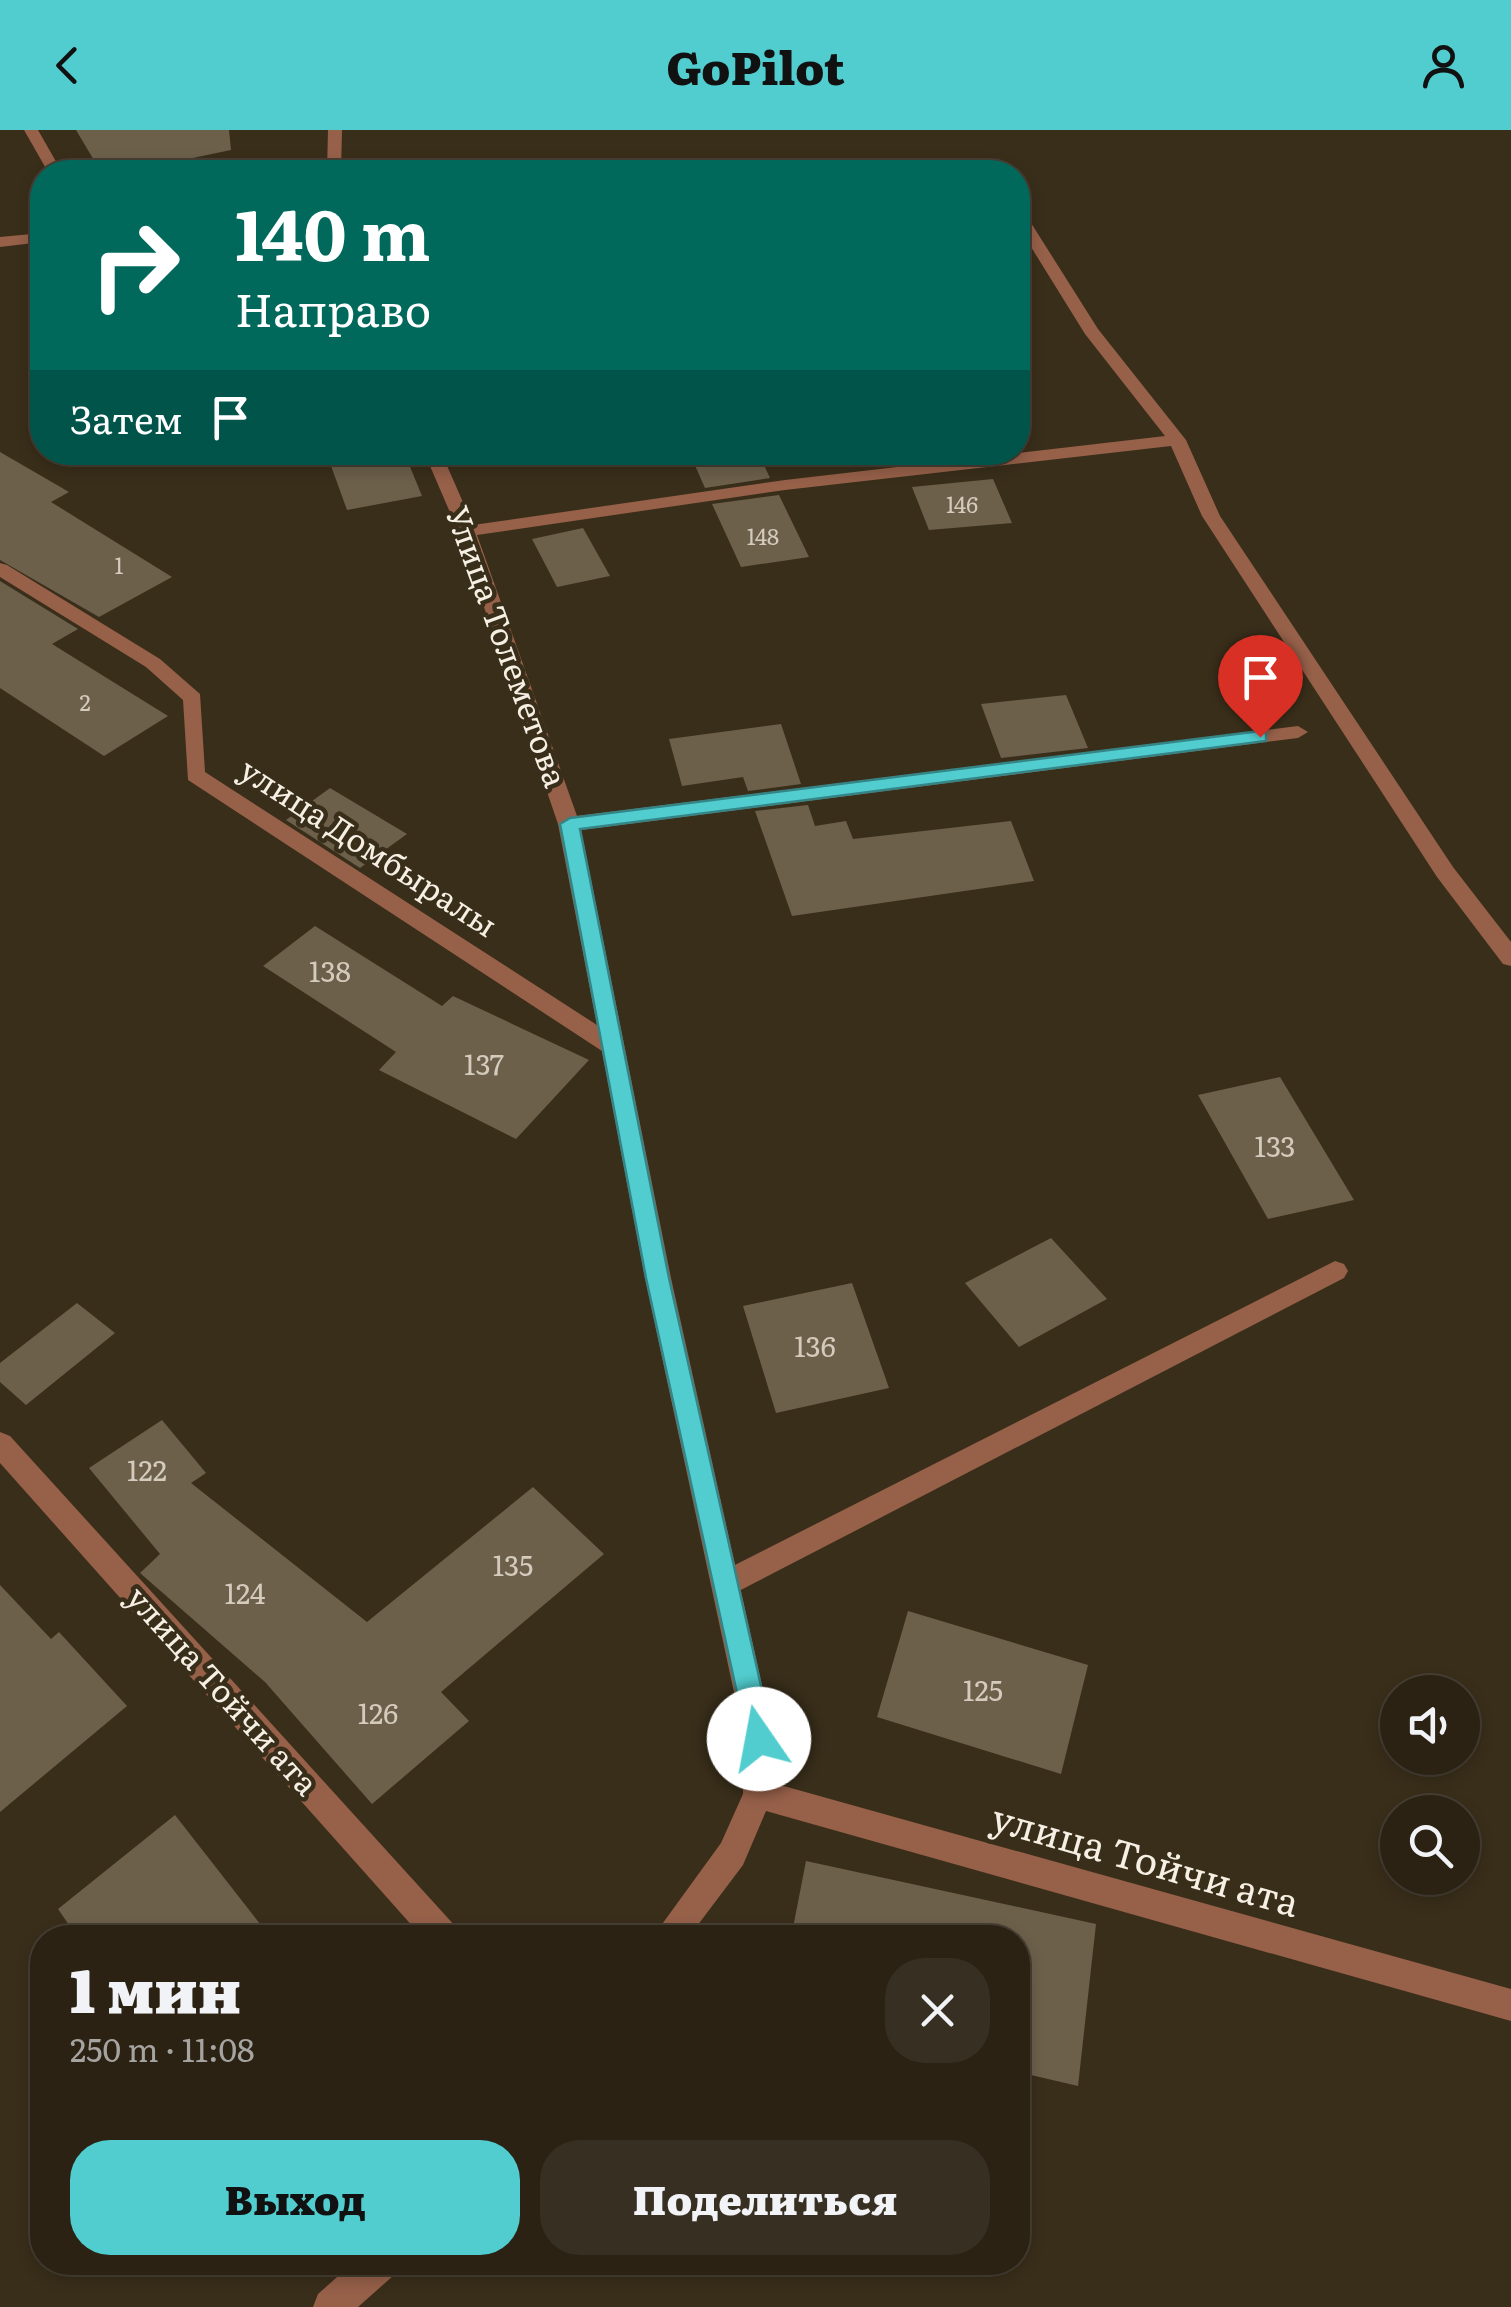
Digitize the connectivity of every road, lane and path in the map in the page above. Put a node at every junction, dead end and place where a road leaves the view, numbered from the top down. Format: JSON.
{"nodes":[{"id":1,"x":31,"y":130,"type":"edge"},
{"id":2,"x":335,"y":130,"type":"edge"},
{"id":3,"x":48,"y":160,"type":"edge"},
{"id":4,"x":334,"y":160,"type":"edge"},
{"id":5,"x":1030,"y":234,"type":"edge"},
{"id":6,"x":30,"y":239,"type":"edge"},
{"id":7,"x":0,"y":242,"type":"edge"},
{"id":8,"x":1178,"y":440,"type":"junction"},
{"id":9,"x":1030,"y":457,"type":"edge"},
{"id":10,"x":438,"y":465,"type":"edge"},
{"id":11,"x":964,"y":465,"type":"edge"},
{"id":12,"x":467,"y":531,"type":"junction"},
{"id":13,"x":0,"y":569,"type":"edge"},
{"id":14,"x":1298,"y":732,"type":"dead end"},
{"id":15,"x":570,"y":824,"type":"junction"},
{"id":16,"x":1511,"y":958,"type":"edge"},
{"id":17,"x":612,"y":1047,"type":"junction"},
{"id":18,"x":1336,"y":1271,"type":"dead end"},
{"id":19,"x":0,"y":1444,"type":"edge"},
{"id":20,"x":725,"y":1584,"type":"junction"},
{"id":21,"x":758,"y":1794,"type":"junction"},
{"id":22,"x":433,"y":1925,"type":"edge"},
{"id":23,"x":678,"y":1925,"type":"edge"},
{"id":24,"x":1511,"y":2005,"type":"edge"},
{"id":25,"x":368,"y":2275,"type":"edge"},
{"id":26,"x":332,"y":2307,"type":"edge"}],
"edges":[{"from":1,"to":3,"type":"street"},
{"from":2,"to":4,"type":"street"},
{"from":5,"to":8,"type":"street"},
{"from":6,"to":7,"type":"street"},
{"from":8,"to":9,"type":"street"},
{"from":8,"to":16,"type":"street"},
{"from":10,"to":12,"type":"street","name":"Улица Толеметова"},
{"from":11,"to":12,"type":"street"},
{"from":12,"to":15,"type":"street","name":"Улица Толеметова"},
{"from":13,"to":17,"type":"street","name":"улица Домбыралы"},
{"from":14,"to":15,"type":"street"},
{"from":15,"to":17,"type":"street","name":"Улица Толеметова"},
{"from":17,"to":20,"type":"street","name":"Улица Толеметова"},
{"from":18,"to":20,"type":"street"},
{"from":19,"to":22,"type":"street","name":"улица Тойчи ата"},
{"from":20,"to":21,"type":"street","name":"Улица Толеметова"},
{"from":21,"to":23,"type":"street","name":"Улица Толеметова"},
{"from":21,"to":24,"type":"street","name":"улица Тойчи ата"},
{"from":25,"to":26,"type":"street"}]}
